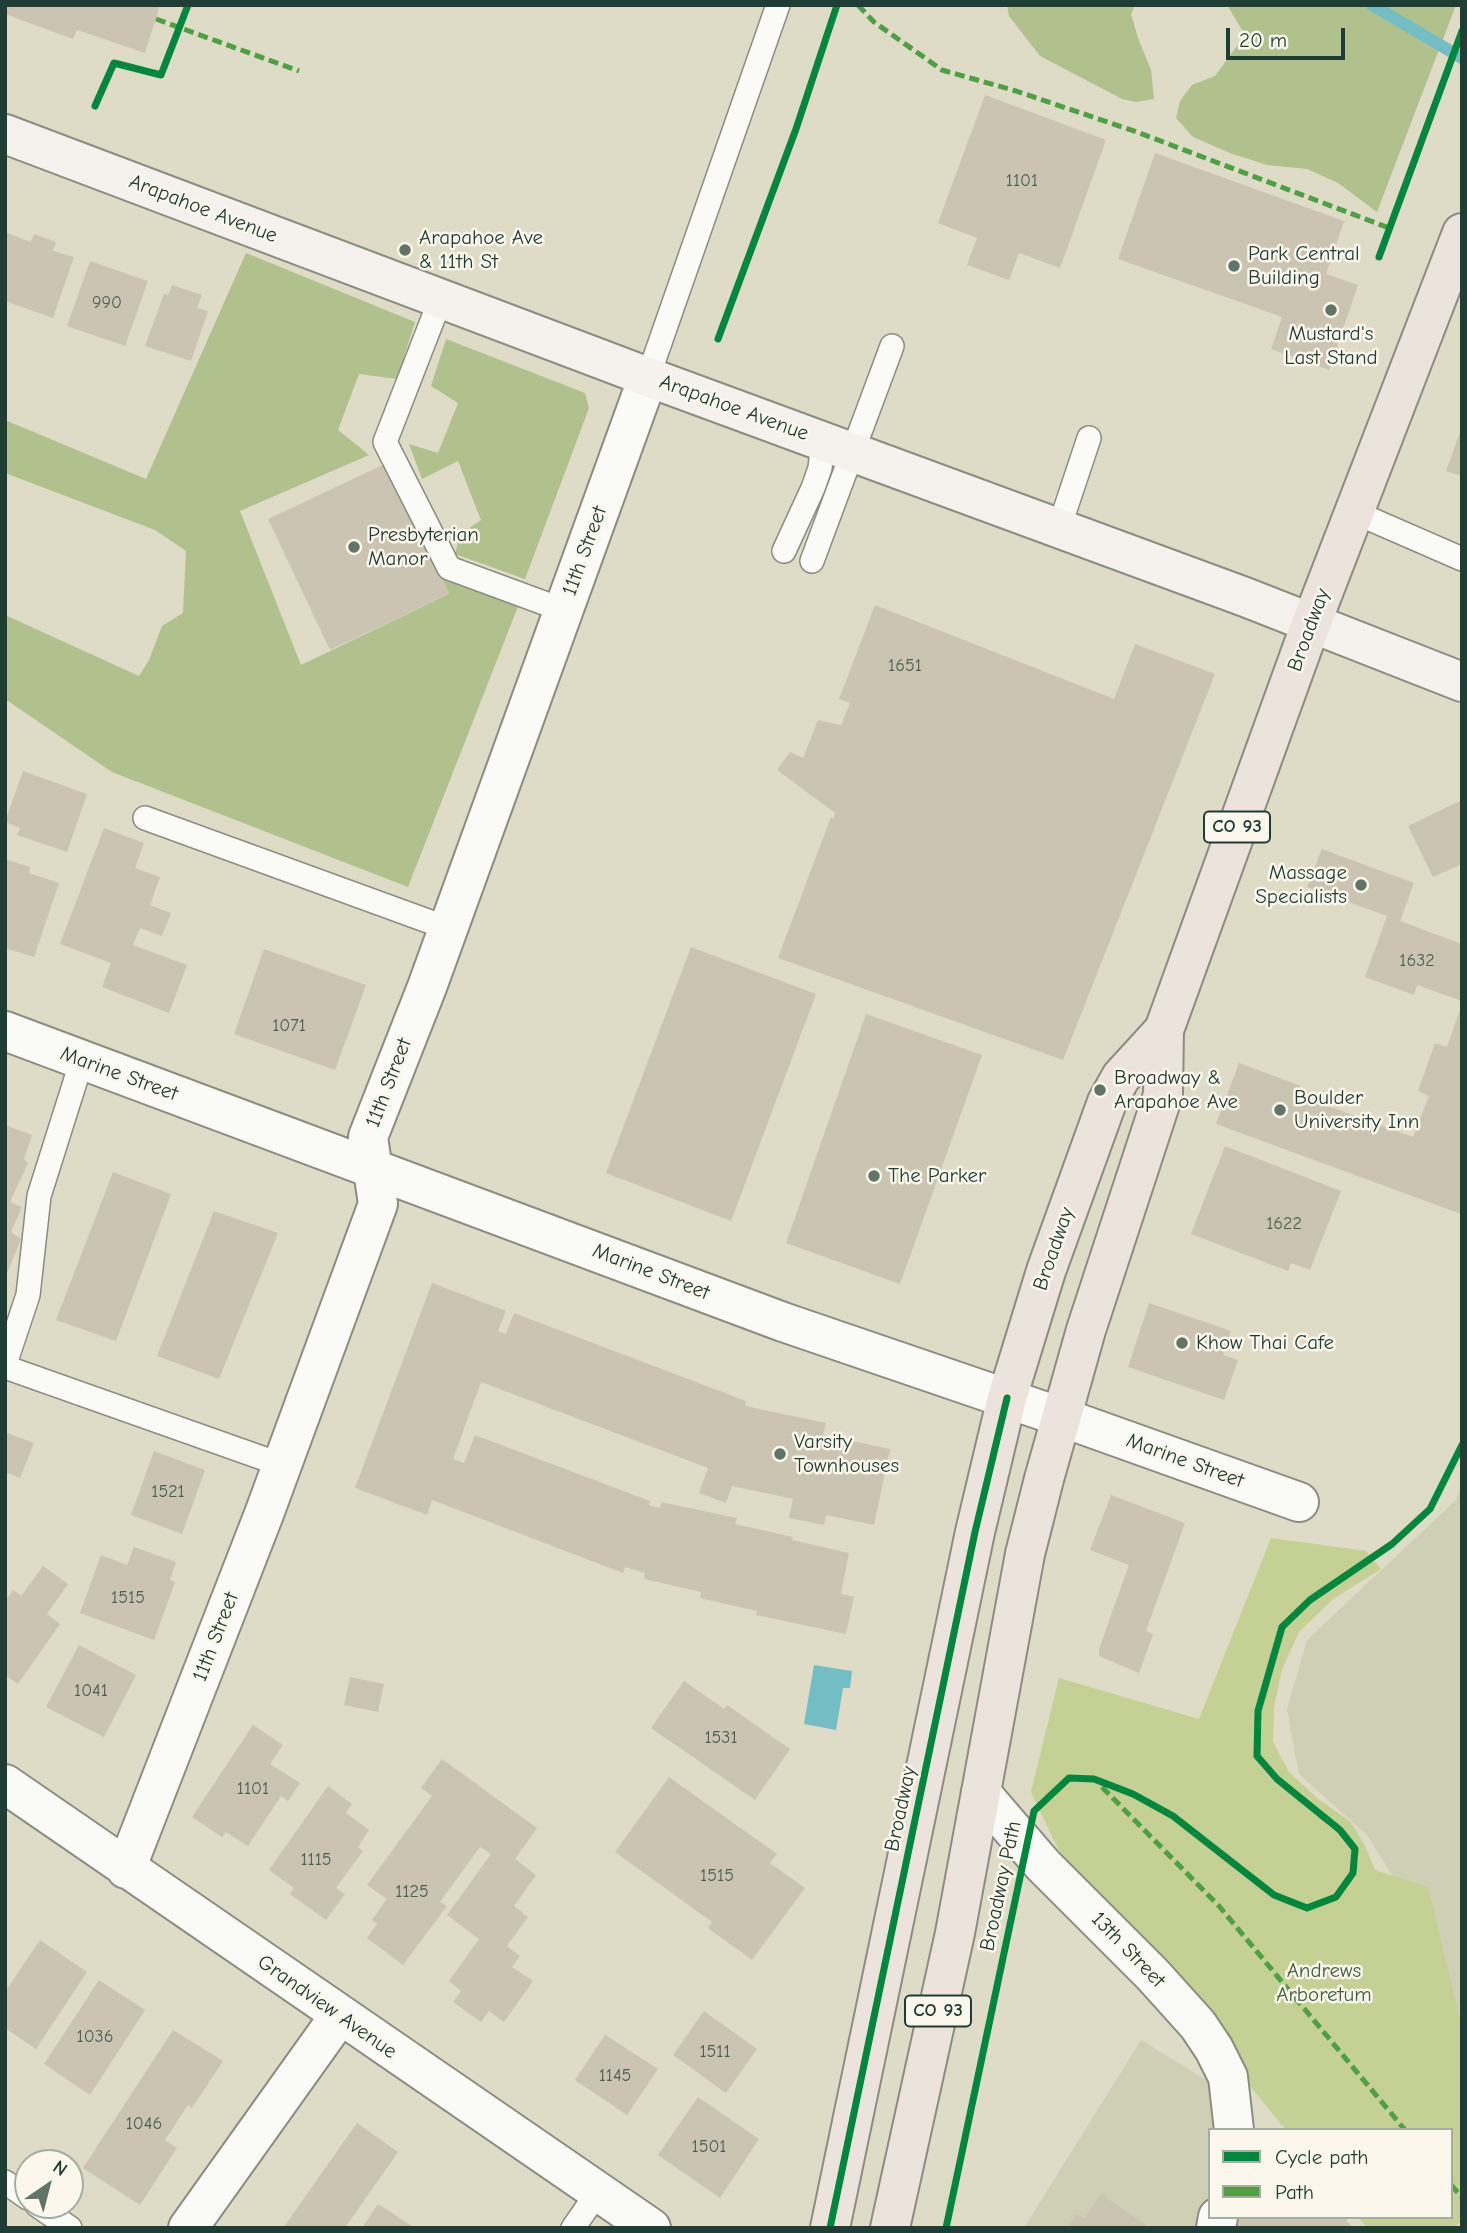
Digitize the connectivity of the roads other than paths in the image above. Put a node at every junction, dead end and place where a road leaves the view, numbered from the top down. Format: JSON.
{"nodes":[{"id":1,"x":778,"y":5,"type":"edge"},
{"id":2,"x":5,"y":134,"type":"edge"},
{"id":3,"x":1462,"y":233,"type":"edge"},
{"id":4,"x":441,"y":299,"type":"junction"},
{"id":5,"x":892,"y":346,"type":"dead end"},
{"id":6,"x":648,"y":377,"type":"junction"},
{"id":7,"x":1089,"y":439,"type":"dead end"},
{"id":8,"x":838,"y":447,"type":"junction"},
{"id":9,"x":1354,"y":512,"type":"junction"},
{"id":10,"x":1059,"y":528,"type":"junction"},
{"id":11,"x":784,"y":551,"type":"dead end"},
{"id":12,"x":1462,"y":559,"type":"edge"},
{"id":13,"x":812,"y":561,"type":"dead end"},
{"id":14,"x":563,"y":610,"type":"junction"},
{"id":15,"x":1311,"y":624,"type":"junction"},
{"id":16,"x":1462,"y":682,"type":"edge"},
{"id":17,"x":145,"y":818,"type":"dead end"},
{"id":18,"x":447,"y":929,"type":"junction"},
{"id":19,"x":1164,"y":1030,"type":"junction"},
{"id":20,"x":5,"y":1031,"type":"edge"},
{"id":21,"x":82,"y":1060,"type":"junction"},
{"id":22,"x":371,"y":1167,"type":"junction"},
{"id":23,"x":5,"y":1365,"type":"edge"},
{"id":24,"x":1007,"y":1398,"type":"junction"},
{"id":25,"x":1061,"y":1417,"type":"junction"},
{"id":26,"x":282,"y":1465,"type":"junction"},
{"id":27,"x":1299,"y":1502,"type":"dead end"},
{"id":28,"x":5,"y":1784,"type":"edge"},
{"id":29,"x":981,"y":1793,"type":"junction"},
{"id":30,"x":126,"y":1869,"type":"junction"},
{"id":31,"x":340,"y":2015,"type":"junction"},
{"id":32,"x":1234,"y":2128,"type":"edge"},
{"id":33,"x":598,"y":2192,"type":"junction"},
{"id":34,"x":830,"y":2227,"type":"edge"},
{"id":35,"x":188,"y":2228,"type":"edge"},
{"id":36,"x":573,"y":2228,"type":"edge"},
{"id":37,"x":651,"y":2228,"type":"edge"},
{"id":38,"x":890,"y":2228,"type":"edge"}],
"edges":[{"from":1,"to":6,"type":"lane"},
{"from":2,"to":4,"type":"street","name":"Arapahoe Avenue"},
{"from":3,"to":9,"type":"main road","name":"Broadway","number":"CO 93"},
{"from":4,"to":6,"type":"street","name":"Arapahoe Avenue"},
{"from":4,"to":14,"type":"lane"},
{"from":5,"to":8,"type":"lane"},
{"from":6,"to":8,"type":"street","name":"Arapahoe Avenue"},
{"from":6,"to":14,"type":"street","name":"11th Street"},
{"from":7,"to":10,"type":"lane"},
{"from":8,"to":10,"type":"street","name":"Arapahoe Avenue"},
{"from":8,"to":11,"type":"lane"},
{"from":8,"to":13,"type":"lane"},
{"from":9,"to":12,"type":"lane"},
{"from":9,"to":15,"type":"main road","name":"Broadway","number":"CO 93"},
{"from":10,"to":15,"type":"street","name":"Arapahoe Avenue"},
{"from":14,"to":18,"type":"street","name":"11th Street"},
{"from":15,"to":16,"type":"street","name":"Arapahoe Avenue"},
{"from":15,"to":19,"type":"main road","name":"Broadway","number":"CO 93"},
{"from":17,"to":18,"type":"lane"},
{"from":18,"to":22,"type":"street","name":"11th Street"},
{"from":19,"to":24,"type":"main road","name":"Broadway","number":"CO 93"},
{"from":19,"to":25,"type":"main road","name":"Broadway","number":"CO 93"},
{"from":20,"to":21,"type":"street","name":"Marine Street"},
{"from":21,"to":22,"type":"street","name":"Marine Street"},
{"from":21,"to":23,"type":"lane"},
{"from":22,"to":24,"type":"street","name":"Marine Street"},
{"from":22,"to":26,"type":"street","name":"11th Street"},
{"from":23,"to":26,"type":"lane"},
{"from":24,"to":25,"type":"street","name":"Marine Street"},
{"from":24,"to":34,"type":"main road","name":"Broadway","number":"CO 93"},
{"from":25,"to":27,"type":"street","name":"Marine Street"},
{"from":25,"to":29,"type":"main road","name":"Broadway","number":"CO 93"},
{"from":26,"to":30,"type":"street","name":"11th Street"},
{"from":28,"to":30,"type":"street","name":"Grandview Avenue"},
{"from":29,"to":32,"type":"street","name":"13th Street"},
{"from":29,"to":38,"type":"main road","name":"Broadway","number":"CO 93"},
{"from":30,"to":31,"type":"street","name":"Grandview Avenue"},
{"from":31,"to":33,"type":"street","name":"Grandview Avenue"},
{"from":31,"to":35,"type":"street"},
{"from":33,"to":36,"type":"lane"},
{"from":33,"to":37,"type":"street","name":"Grandview Avenue"}]}
